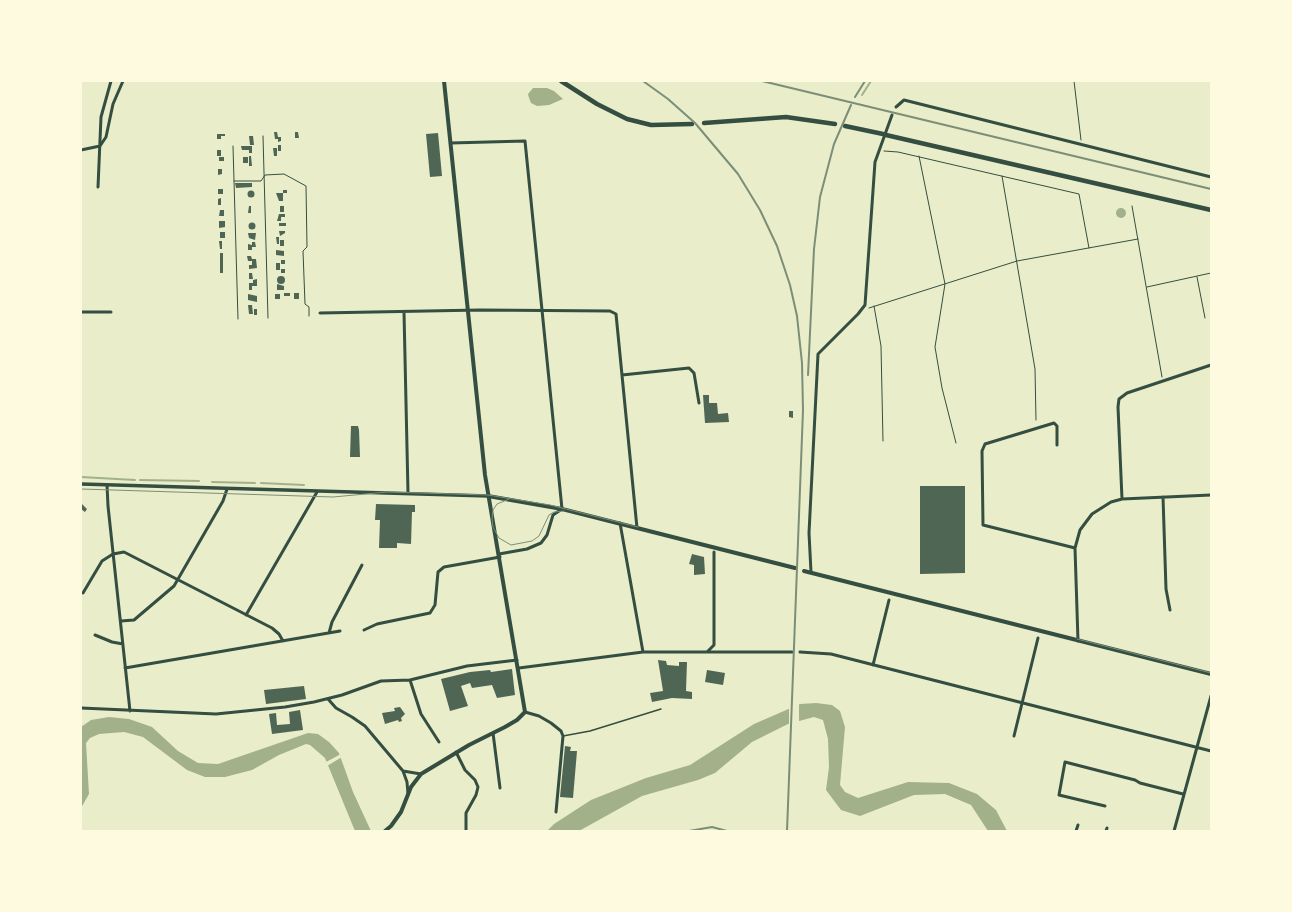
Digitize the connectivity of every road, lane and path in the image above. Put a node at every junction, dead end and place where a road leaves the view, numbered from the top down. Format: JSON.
{"nodes":[{"id":1,"x":111,"y":81,"type":"edge"},
{"id":2,"x":123,"y":81,"type":"edge"},
{"id":3,"x":444,"y":81,"type":"edge"},
{"id":4,"x":561,"y":81,"type":"edge"},
{"id":5,"x":1074,"y":81,"type":"edge"},
{"id":6,"x":896,"y":107,"type":"dead end"},
{"id":7,"x":892,"y":115,"type":"dead end"},
{"id":8,"x":704,"y":123,"type":"dead end"},
{"id":9,"x":692,"y":124,"type":"dead end"},
{"id":10,"x":835,"y":124,"type":"dead end"},
{"id":11,"x":845,"y":126,"type":"dead end"},
{"id":12,"x":263,"y":136,"type":"dead end"},
{"id":13,"x":451,"y":143,"type":"junction"},
{"id":14,"x":1082,"y":145,"type":"junction"},
{"id":15,"x":100,"y":146,"type":"junction"},
{"id":16,"x":233,"y":146,"type":"dead end"},
{"id":17,"x":81,"y":150,"type":"edge"},
{"id":18,"x":878,"y":151,"type":"junction"},
{"id":19,"x":919,"y":156,"type":"junction"},
{"id":20,"x":265,"y":175,"type":"junction"},
{"id":21,"x":1002,"y":175,"type":"junction"},
{"id":22,"x":1211,"y":177,"type":"edge"},
{"id":23,"x":234,"y":181,"type":"junction"},
{"id":24,"x":98,"y":187,"type":"dead end"},
{"id":25,"x":1132,"y":206,"type":"dead end"},
{"id":26,"x":1211,"y":210,"type":"edge"},
{"id":27,"x":1138,"y":239,"type":"junction"},
{"id":28,"x":1089,"y":248,"type":"junction"},
{"id":29,"x":1017,"y":261,"type":"junction"},
{"id":30,"x":1211,"y":273,"type":"edge"},
{"id":31,"x":1197,"y":276,"type":"junction"},
{"id":32,"x":945,"y":284,"type":"junction"},
{"id":33,"x":1147,"y":287,"type":"junction"},
{"id":34,"x":874,"y":306,"type":"junction"},
{"id":35,"x":862,"y":308,"type":"junction"},
{"id":36,"x":468,"y":310,"type":"junction"},
{"id":37,"x":541,"y":311,"type":"junction"},
{"id":38,"x":81,"y":312,"type":"edge"},
{"id":39,"x":111,"y":312,"type":"dead end"},
{"id":40,"x":404,"y":312,"type":"junction"},
{"id":41,"x":320,"y":313,"type":"dead end"},
{"id":42,"x":308,"y":316,"type":"dead end"},
{"id":43,"x":268,"y":318,"type":"dead end"},
{"id":44,"x":1204,"y":318,"type":"dead end"},
{"id":45,"x":238,"y":319,"type":"dead end"},
{"id":46,"x":1211,"y":366,"type":"edge"},
{"id":47,"x":622,"y":375,"type":"junction"},
{"id":48,"x":1163,"y":381,"type":"junction"},
{"id":49,"x":698,"y":403,"type":"dead end"},
{"id":50,"x":1036,"y":420,"type":"dead end"},
{"id":51,"x":883,"y":441,"type":"dead end"},
{"id":52,"x":956,"y":443,"type":"dead end"},
{"id":53,"x":1057,"y":445,"type":"dead end"},
{"id":54,"x":81,"y":484,"type":"edge"},
{"id":55,"x":107,"y":485,"type":"junction"},
{"id":56,"x":227,"y":489,"type":"junction"},
{"id":57,"x":317,"y":492,"type":"junction"},
{"id":58,"x":408,"y":494,"type":"junction"},
{"id":59,"x":1211,"y":495,"type":"edge"},
{"id":60,"x":488,"y":496,"type":"junction"},
{"id":61,"x":1163,"y":497,"type":"junction"},
{"id":62,"x":1122,"y":499,"type":"junction"},
{"id":63,"x":562,"y":509,"type":"junction"},
{"id":64,"x":620,"y":524,"type":"junction"},
{"id":65,"x":637,"y":528,"type":"junction"},
{"id":66,"x":1075,"y":548,"type":"junction"},
{"id":67,"x":714,"y":552,"type":"dead end"},
{"id":68,"x":113,"y":554,"type":"junction"},
{"id":69,"x":500,"y":556,"type":"junction"},
{"id":70,"x":362,"y":565,"type":"dead end"},
{"id":71,"x":795,"y":568,"type":"dead end"},
{"id":72,"x":804,"y":570,"type":"dead end"},
{"id":73,"x":811,"y":572,"type":"junction"},
{"id":74,"x":178,"y":580,"type":"junction"},
{"id":75,"x":83,"y":593,"type":"dead end"},
{"id":76,"x":889,"y":600,"type":"dead end"},
{"id":77,"x":1170,"y":610,"type":"dead end"},
{"id":78,"x":246,"y":615,"type":"junction"},
{"id":79,"x":121,"y":621,"type":"junction"},
{"id":80,"x":364,"y":630,"type":"dead end"},
{"id":81,"x":340,"y":631,"type":"dead end"},
{"id":82,"x":329,"y":633,"type":"junction"},
{"id":83,"x":95,"y":635,"type":"dead end"},
{"id":84,"x":1038,"y":638,"type":"dead end"},
{"id":85,"x":283,"y":641,"type":"junction"},
{"id":86,"x":1078,"y":641,"type":"junction"},
{"id":87,"x":122,"y":644,"type":"junction"},
{"id":88,"x":643,"y":652,"type":"junction"},
{"id":89,"x":706,"y":652,"type":"junction"},
{"id":90,"x":792,"y":652,"type":"dead end"},
{"id":91,"x":800,"y":652,"type":"dead end"},
{"id":92,"x":518,"y":660,"type":"junction"},
{"id":93,"x":873,"y":665,"type":"junction"},
{"id":94,"x":125,"y":668,"type":"junction"},
{"id":95,"x":519,"y":668,"type":"junction"},
{"id":96,"x":1211,"y":674,"type":"edge"},
{"id":97,"x":410,"y":680,"type":"junction"},
{"id":98,"x":1211,"y":696,"type":"edge"},
{"id":99,"x":328,"y":699,"type":"junction"},
{"id":100,"x":1023,"y":704,"type":"junction"},
{"id":101,"x":81,"y":708,"type":"edge"},
{"id":102,"x":661,"y":709,"type":"dead end"},
{"id":103,"x":130,"y":711,"type":"junction"},
{"id":104,"x":525,"y":712,"type":"junction"},
{"id":105,"x":493,"y":733,"type":"junction"},
{"id":106,"x":563,"y":736,"type":"junction"},
{"id":107,"x":1014,"y":736,"type":"dead end"},
{"id":108,"x":439,"y":742,"type":"dead end"},
{"id":109,"x":1196,"y":747,"type":"junction"},
{"id":110,"x":1211,"y":751,"type":"edge"},
{"id":111,"x":456,"y":752,"type":"junction"},
{"id":112,"x":403,"y":771,"type":"junction"},
{"id":113,"x":421,"y":774,"type":"junction"},
{"id":114,"x":500,"y":788,"type":"dead end"},
{"id":115,"x":408,"y":794,"type":"junction"},
{"id":116,"x":1183,"y":794,"type":"junction"},
{"id":117,"x":1105,"y":806,"type":"dead end"},
{"id":118,"x":556,"y":812,"type":"dead end"},
{"id":119,"x":1078,"y":825,"type":"dead end"},
{"id":120,"x":385,"y":831,"type":"edge"},
{"id":121,"x":466,"y":831,"type":"edge"},
{"id":122,"x":1076,"y":831,"type":"edge"},
{"id":123,"x":1174,"y":831,"type":"edge"}],
"edges":[{"from":1,"to":15,"type":"street"},
{"from":2,"to":15,"type":"street"},
{"from":3,"to":13,"type":"main road"},
{"from":4,"to":9,"type":"main road"},
{"from":5,"to":14,"type":"path"},
{"from":6,"to":14,"type":"street"},
{"from":7,"to":18,"type":"street"},
{"from":8,"to":10,"type":"main road"},
{"from":11,"to":26,"type":"main road"},
{"from":12,"to":20,"type":"path"},
{"from":13,"to":36,"type":"main road"},
{"from":13,"to":37,"type":"street"},
{"from":14,"to":22,"type":"street"},
{"from":15,"to":17,"type":"street"},
{"from":15,"to":24,"type":"street"},
{"from":16,"to":23,"type":"path"},
{"from":18,"to":19,"type":"path"},
{"from":18,"to":35,"type":"street"},
{"from":19,"to":21,"type":"path"},
{"from":19,"to":32,"type":"path"},
{"from":20,"to":23,"type":"path"},
{"from":20,"to":42,"type":"path"},
{"from":20,"to":43,"type":"path"},
{"from":21,"to":28,"type":"path"},
{"from":21,"to":29,"type":"path"},
{"from":23,"to":45,"type":"path"},
{"from":25,"to":27,"type":"path"},
{"from":27,"to":28,"type":"path"},
{"from":27,"to":33,"type":"path"},
{"from":28,"to":29,"type":"path"},
{"from":29,"to":32,"type":"path"},
{"from":29,"to":50,"type":"path"},
{"from":30,"to":31,"type":"path"},
{"from":31,"to":33,"type":"path"},
{"from":31,"to":44,"type":"path"},
{"from":32,"to":34,"type":"path"},
{"from":32,"to":52,"type":"path"},
{"from":33,"to":48,"type":"path"},
{"from":34,"to":35,"type":"path"},
{"from":34,"to":51,"type":"path"},
{"from":35,"to":73,"type":"street"},
{"from":36,"to":37,"type":"street"},
{"from":36,"to":40,"type":"street"},
{"from":36,"to":60,"type":"main road"},
{"from":37,"to":47,"type":"street"},
{"from":37,"to":63,"type":"street"},
{"from":38,"to":39,"type":"street"},
{"from":40,"to":41,"type":"street"},
{"from":40,"to":58,"type":"street"},
{"from":46,"to":48,"type":"street"},
{"from":47,"to":49,"type":"street"},
{"from":47,"to":65,"type":"street"},
{"from":48,"to":62,"type":"street"},
{"from":53,"to":66,"type":"street"},
{"from":54,"to":55,"type":"street"},
{"from":55,"to":56,"type":"street"},
{"from":55,"to":68,"type":"street"},
{"from":56,"to":57,"type":"street"},
{"from":56,"to":74,"type":"street"},
{"from":57,"to":58,"type":"street"},
{"from":57,"to":78,"type":"street"},
{"from":58,"to":60,"type":"street"},
{"from":59,"to":61,"type":"street"},
{"from":60,"to":63,"type":"main road"},
{"from":60,"to":69,"type":"main road"},
{"from":61,"to":62,"type":"street"},
{"from":61,"to":77,"type":"street"},
{"from":62,"to":66,"type":"street"},
{"from":63,"to":64,"type":"main road"},
{"from":63,"to":69,"type":"street"},
{"from":64,"to":65,"type":"main road"},
{"from":64,"to":88,"type":"street"},
{"from":65,"to":71,"type":"main road"},
{"from":66,"to":86,"type":"street"},
{"from":67,"to":89,"type":"street"},
{"from":68,"to":74,"type":"street"},
{"from":68,"to":75,"type":"street"},
{"from":68,"to":79,"type":"street"},
{"from":69,"to":80,"type":"street"},
{"from":69,"to":92,"type":"main road"},
{"from":70,"to":82,"type":"street"},
{"from":72,"to":73,"type":"main road"},
{"from":73,"to":86,"type":"main road"},
{"from":74,"to":78,"type":"street"},
{"from":74,"to":79,"type":"street"},
{"from":76,"to":93,"type":"street"},
{"from":78,"to":85,"type":"street"},
{"from":79,"to":87,"type":"street"},
{"from":81,"to":82,"type":"street"},
{"from":82,"to":85,"type":"street"},
{"from":83,"to":87,"type":"street"},
{"from":84,"to":100,"type":"street"},
{"from":85,"to":94,"type":"street"},
{"from":86,"to":96,"type":"main road"},
{"from":87,"to":94,"type":"street"},
{"from":88,"to":89,"type":"street"},
{"from":88,"to":95,"type":"street"},
{"from":89,"to":90,"type":"street"},
{"from":91,"to":93,"type":"street"},
{"from":92,"to":95,"type":"main road"},
{"from":92,"to":97,"type":"street"},
{"from":93,"to":100,"type":"street"},
{"from":94,"to":103,"type":"street"},
{"from":95,"to":104,"type":"main road"},
{"from":97,"to":99,"type":"street"},
{"from":97,"to":108,"type":"street"},
{"from":98,"to":109,"type":"street"},
{"from":99,"to":103,"type":"street"},
{"from":99,"to":112,"type":"street"},
{"from":100,"to":107,"type":"street"},
{"from":100,"to":109,"type":"street"},
{"from":101,"to":103,"type":"street"},
{"from":102,"to":106,"type":"lane"},
{"from":104,"to":105,"type":"main road"},
{"from":104,"to":106,"type":"street"},
{"from":105,"to":111,"type":"main road"},
{"from":105,"to":114,"type":"street"},
{"from":106,"to":118,"type":"street"},
{"from":109,"to":110,"type":"street"},
{"from":109,"to":116,"type":"street"},
{"from":111,"to":113,"type":"main road"},
{"from":111,"to":121,"type":"street"},
{"from":112,"to":113,"type":"street"},
{"from":112,"to":115,"type":"street"},
{"from":113,"to":115,"type":"main road"},
{"from":115,"to":120,"type":"main road"},
{"from":116,"to":117,"type":"street"},
{"from":116,"to":123,"type":"street"},
{"from":119,"to":122,"type":"street"}]}
